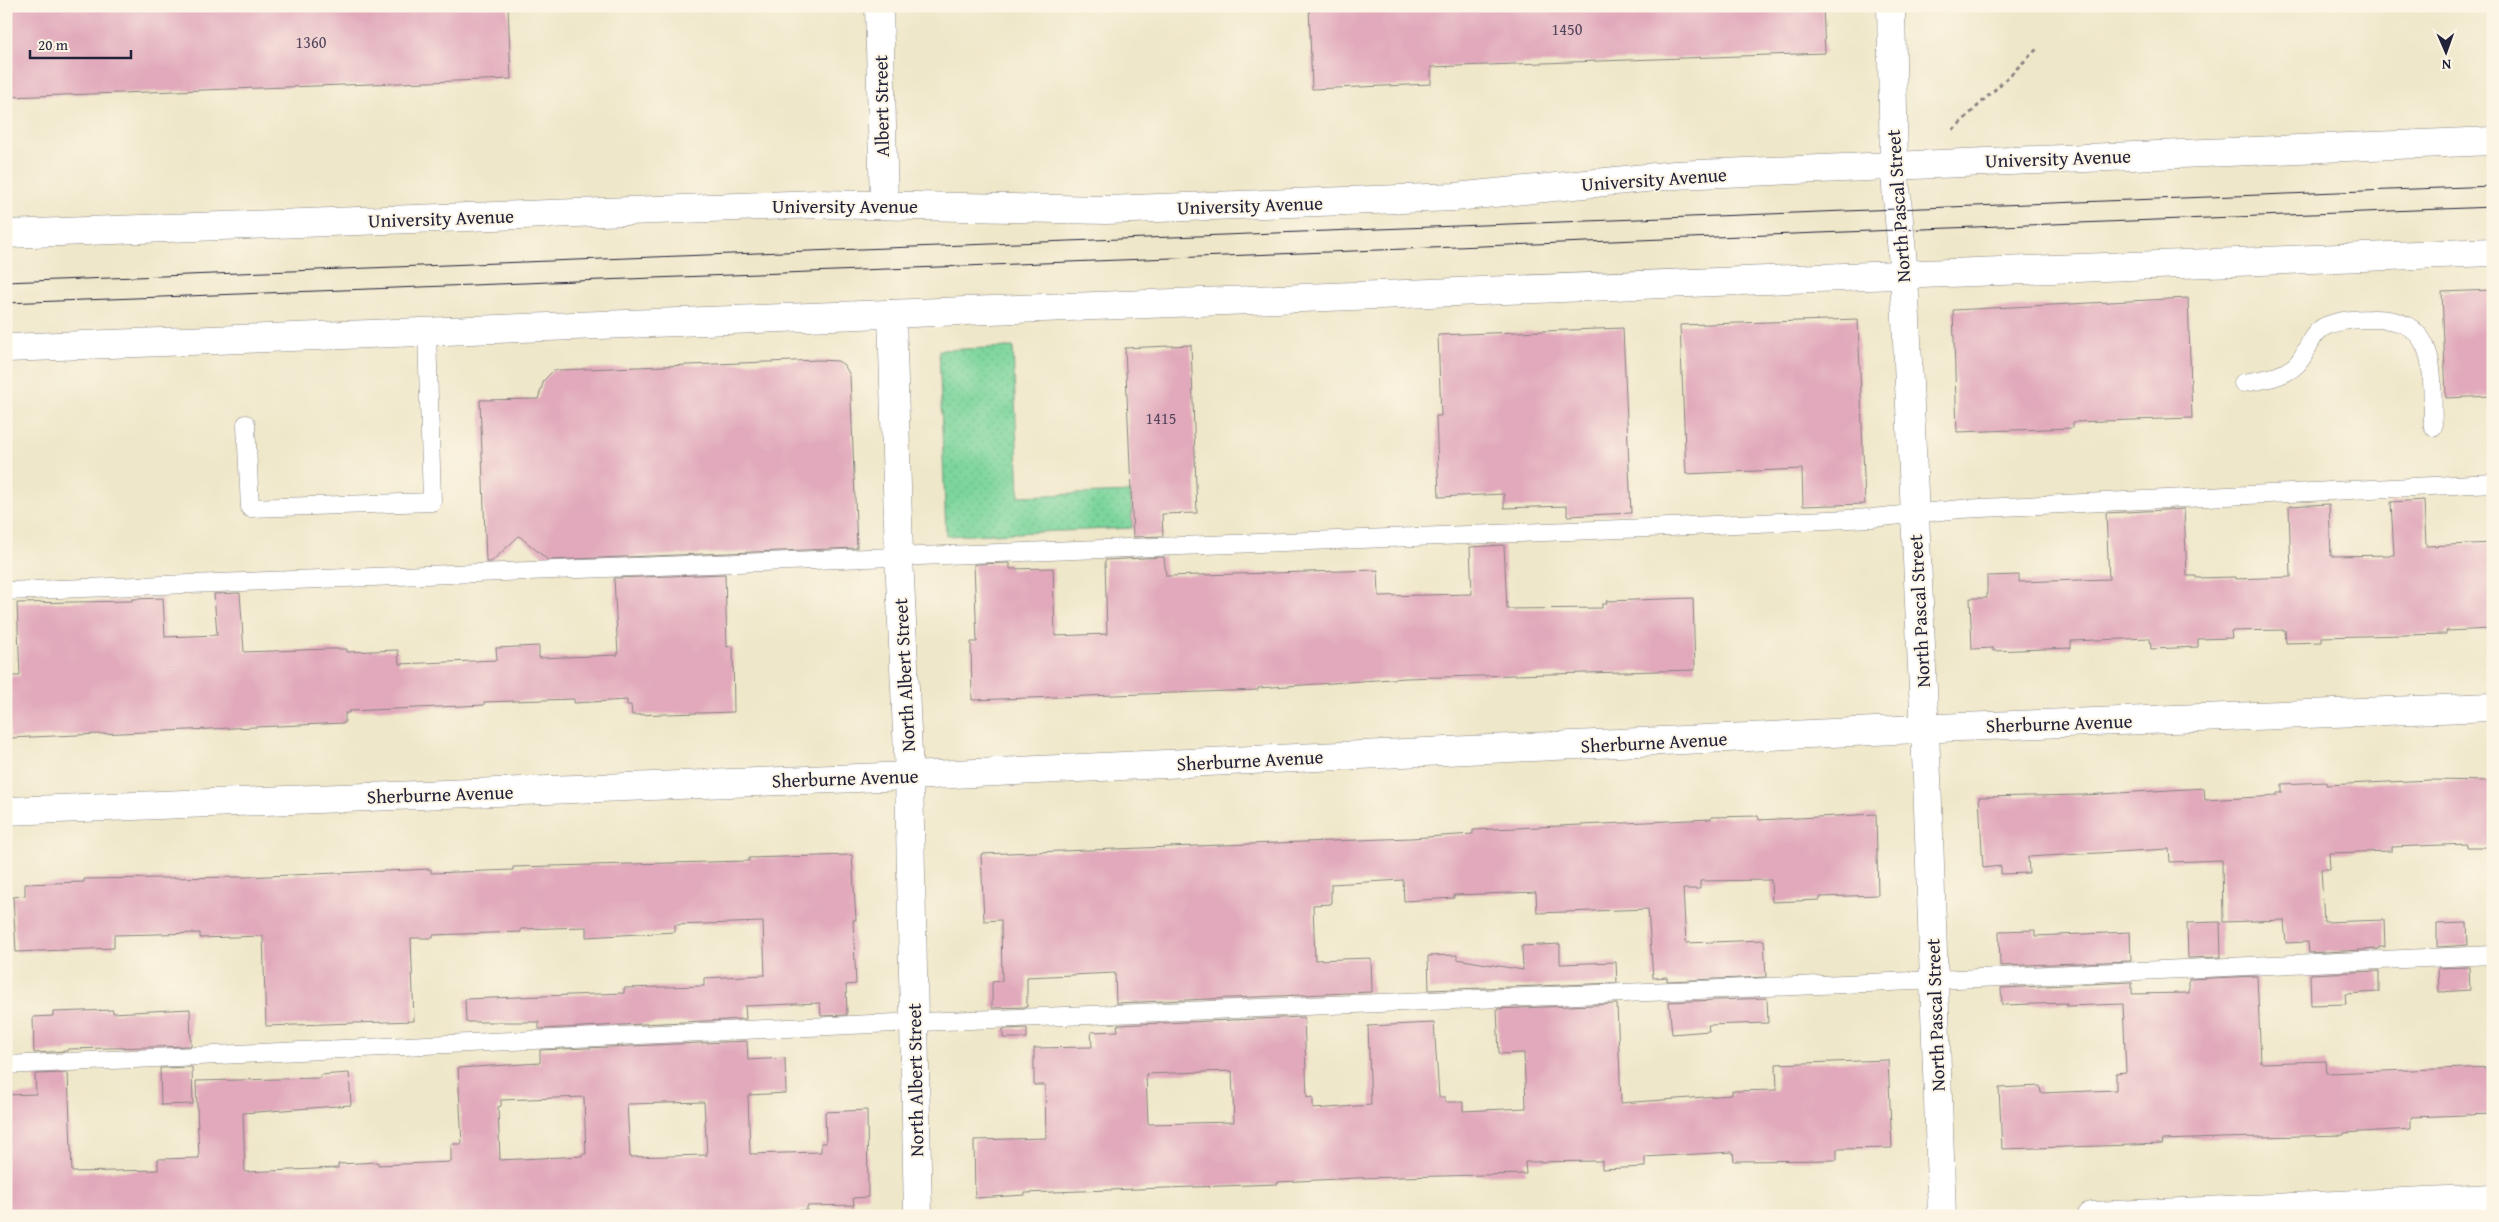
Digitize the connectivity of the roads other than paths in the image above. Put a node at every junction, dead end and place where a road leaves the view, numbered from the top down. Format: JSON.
{"nodes":[{"id":1,"x":879,"y":6,"type":"edge"},
{"id":2,"x":1890,"y":6,"type":"edge"},
{"id":3,"x":2493,"y":141,"type":"edge"},
{"id":4,"x":1894,"y":165,"type":"junction"},
{"id":5,"x":884,"y":205,"type":"junction"},
{"id":6,"x":6,"y":234,"type":"edge"},
{"id":7,"x":2493,"y":252,"type":"edge"},
{"id":8,"x":1904,"y":275,"type":"junction"},
{"id":9,"x":892,"y":314,"type":"junction"},
{"id":10,"x":426,"y":332,"type":"junction"},
{"id":11,"x":6,"y":348,"type":"edge"},
{"id":12,"x":2243,"y":383,"type":"dead end"},
{"id":13,"x":246,"y":424,"type":"dead end"},
{"id":14,"x":2433,"y":427,"type":"dead end"},
{"id":15,"x":2493,"y":483,"type":"edge"},
{"id":16,"x":1915,"y":514,"type":"junction"},
{"id":17,"x":899,"y":556,"type":"junction"},
{"id":18,"x":6,"y":591,"type":"edge"},
{"id":19,"x":2493,"y":707,"type":"edge"},
{"id":20,"x":1925,"y":729,"type":"junction"},
{"id":21,"x":909,"y":776,"type":"junction"},
{"id":22,"x":6,"y":811,"type":"edge"},
{"id":23,"x":2493,"y":955,"type":"edge"},
{"id":24,"x":1935,"y":980,"type":"junction"},
{"id":25,"x":914,"y":1022,"type":"junction"},
{"id":26,"x":6,"y":1065,"type":"edge"},
{"id":27,"x":2493,"y":1198,"type":"edge"},
{"id":28,"x":2440,"y":1208,"type":"edge"},
{"id":29,"x":2167,"y":1214,"type":"edge"},
{"id":30,"x":918,"y":1216,"type":"edge"},
{"id":31,"x":1942,"y":1216,"type":"edge"},
{"id":32,"x":2091,"y":1216,"type":"edge"}],
"edges":[{"from":1,"to":5,"type":"street","name":"Albert Street"},
{"from":2,"to":4,"type":"street","name":"North Pascal Street"},
{"from":3,"to":4,"type":"street","name":"University Avenue"},
{"from":4,"to":5,"type":"street","name":"University Avenue"},
{"from":4,"to":8,"type":"street","name":"North Pascal Street"},
{"from":5,"to":6,"type":"street","name":"University Avenue"},
{"from":7,"to":8,"type":"street"},
{"from":8,"to":9,"type":"street"},
{"from":8,"to":16,"type":"street","name":"North Pascal Street"},
{"from":9,"to":10,"type":"street"},
{"from":9,"to":17,"type":"street","name":"North Albert Street"},
{"from":10,"to":11,"type":"street"},
{"from":10,"to":13,"type":"lane"},
{"from":12,"to":14,"type":"lane"},
{"from":15,"to":16,"type":"lane"},
{"from":16,"to":17,"type":"lane"},
{"from":16,"to":20,"type":"street","name":"North Pascal Street"},
{"from":17,"to":18,"type":"lane"},
{"from":17,"to":21,"type":"street","name":"North Albert Street"},
{"from":19,"to":20,"type":"street","name":"Sherburne Avenue"},
{"from":20,"to":21,"type":"street","name":"Sherburne Avenue"},
{"from":20,"to":24,"type":"street","name":"North Pascal Street"},
{"from":21,"to":22,"type":"street","name":"Sherburne Avenue"},
{"from":21,"to":25,"type":"street","name":"North Albert Street"},
{"from":23,"to":24,"type":"lane"},
{"from":24,"to":25,"type":"lane"},
{"from":24,"to":31,"type":"street","name":"North Pascal Street"},
{"from":25,"to":26,"type":"lane"},
{"from":25,"to":30,"type":"street","name":"North Albert Street"},
{"from":27,"to":28,"type":"street"},
{"from":28,"to":29,"type":"street"},
{"from":29,"to":32,"type":"street"}]}
